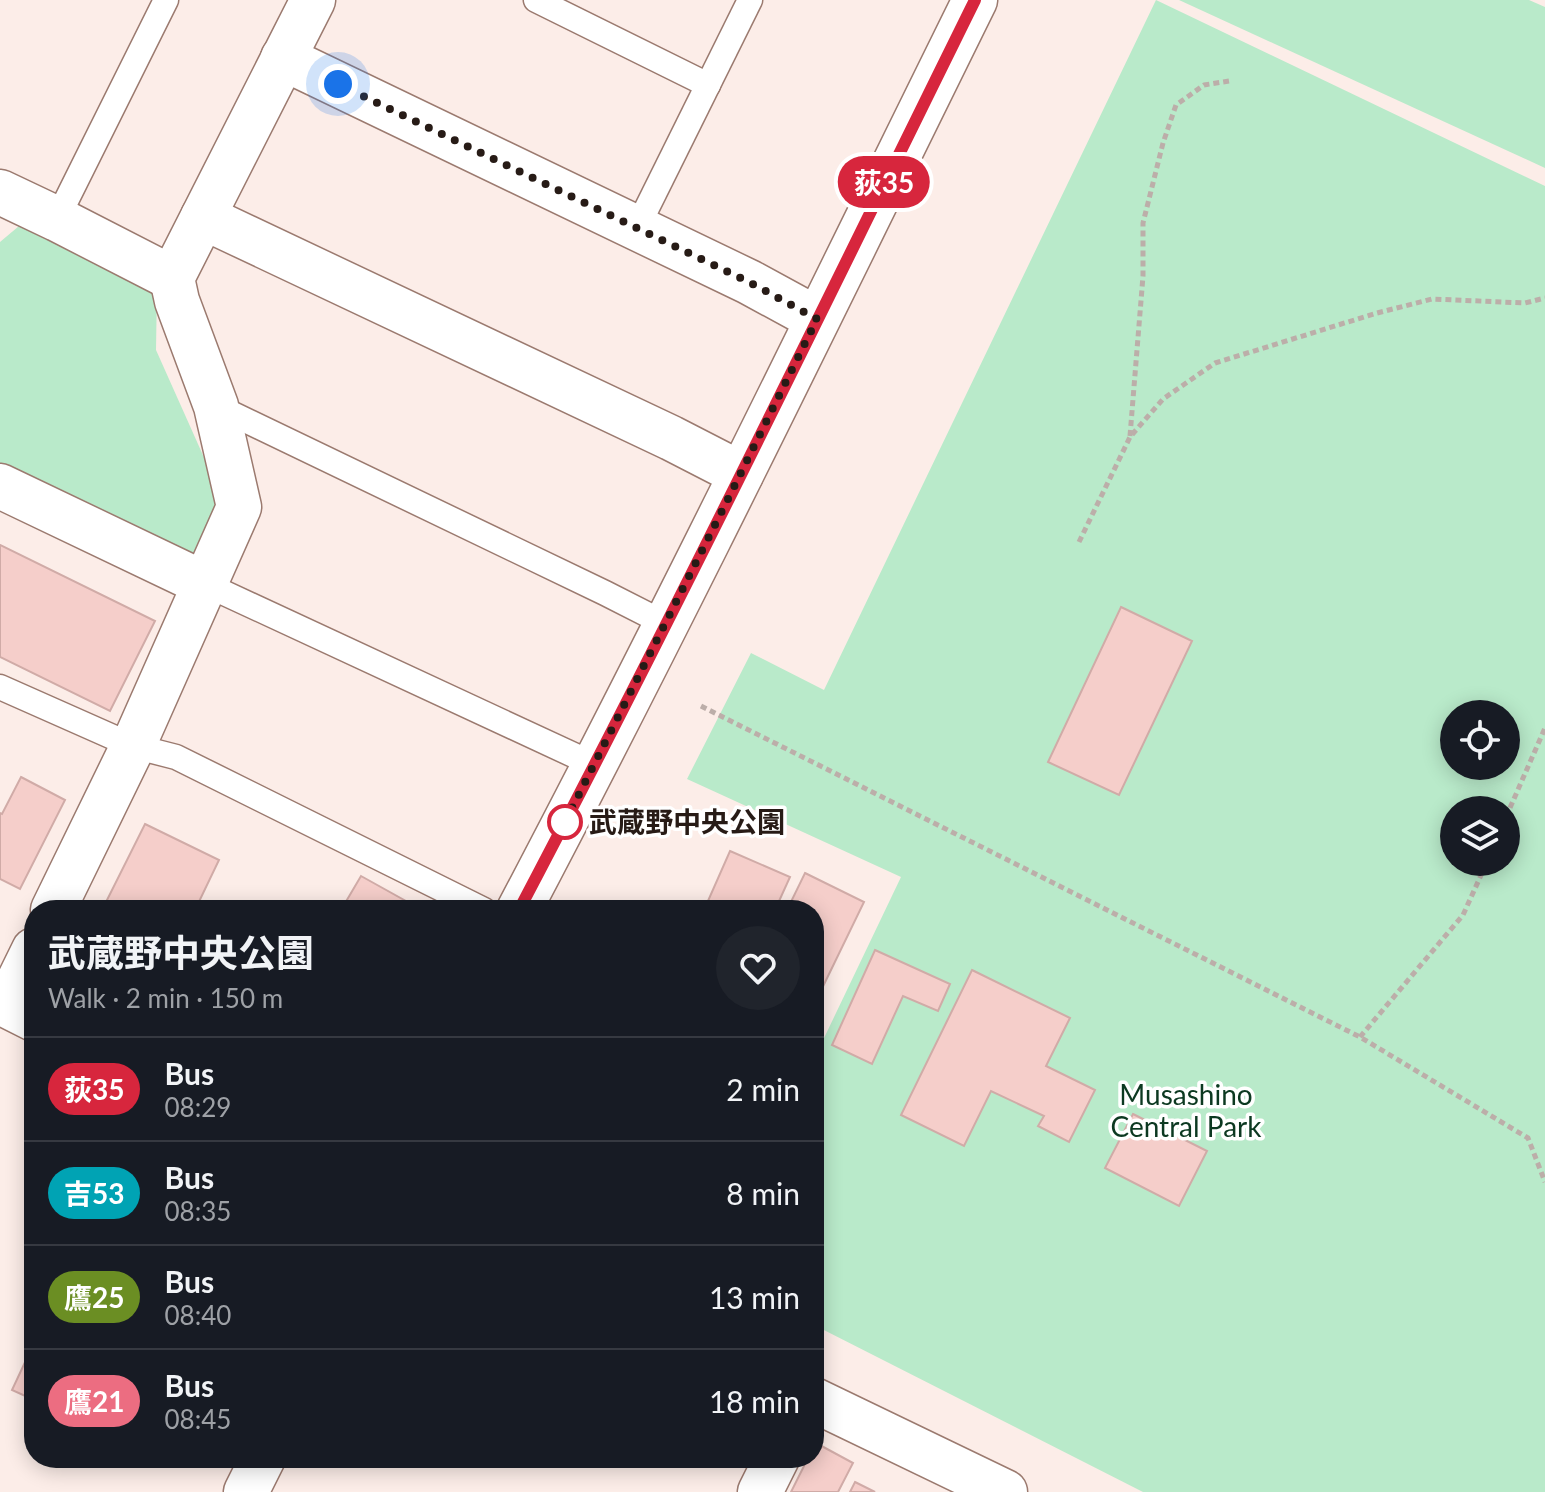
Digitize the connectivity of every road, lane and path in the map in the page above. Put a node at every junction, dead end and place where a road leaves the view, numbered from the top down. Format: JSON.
{"nodes":[{"id":1,"x":166,"y":0,"type":"edge"},
{"id":2,"x":313,"y":0,"type":"edge"},
{"id":3,"x":536,"y":0,"type":"edge"},
{"id":4,"x":750,"y":0,"type":"edge"},
{"id":5,"x":975,"y":0,"type":"edge"},
{"id":6,"x":283,"y":58,"type":"junction"},
{"id":7,"x":1229,"y":81,"type":"dead end"},
{"id":8,"x":708,"y":85,"type":"junction"},
{"id":9,"x":21,"y":211,"type":"edge"},
{"id":10,"x":203,"y":217,"type":"junction"},
{"id":11,"x":637,"y":228,"type":"junction"},
{"id":12,"x":172,"y":278,"type":"junction"},
{"id":13,"x":1545,"y":298,"type":"edge"},
{"id":14,"x":817,"y":319,"type":"junction"},
{"id":15,"x":216,"y":406,"type":"junction"},
{"id":16,"x":1130,"y":437,"type":"junction"},
{"id":17,"x":741,"y":474,"type":"junction"},
{"id":18,"x":0,"y":486,"type":"edge"},
{"id":19,"x":1079,"y":542,"type":"dead end"},
{"id":20,"x":205,"y":584,"type":"junction"},
{"id":21,"x":666,"y":624,"type":"junction"},
{"id":22,"x":0,"y":687,"type":"edge"},
{"id":23,"x":701,"y":706,"type":"dead end"},
{"id":24,"x":1545,"y":728,"type":"edge"},
{"id":25,"x":133,"y":746,"type":"junction"},
{"id":26,"x":595,"y":765,"type":"junction"},
{"id":27,"x":1515,"y":796,"type":"edge"},
{"id":28,"x":1481,"y":876,"type":"edge"},
{"id":29,"x":58,"y":900,"type":"edge"},
{"id":30,"x":464,"y":900,"type":"edge"},
{"id":31,"x":524,"y":900,"type":"edge"},
{"id":32,"x":24,"y":980,"type":"edge"},
{"id":33,"x":14,"y":1009,"type":"edge"},
{"id":34,"x":1360,"y":1037,"type":"junction"},
{"id":35,"x":1545,"y":1182,"type":"edge"},
{"id":36,"x":824,"y":1405,"type":"edge"},
{"id":37,"x":258,"y":1468,"type":"edge"},
{"id":38,"x":772,"y":1468,"type":"edge"},
{"id":39,"x":246,"y":1492,"type":"edge"},
{"id":40,"x":760,"y":1492,"type":"edge"},
{"id":41,"x":1005,"y":1492,"type":"edge"}],
"edges":[{"from":1,"to":9,"type":"lane"},
{"from":2,"to":6,"type":"street"},
{"from":3,"to":8,"type":"lane"},
{"from":4,"to":8,"type":"lane"},
{"from":5,"to":14,"type":"street"},
{"from":6,"to":10,"type":"street"},
{"from":6,"to":11,"type":"street"},
{"from":7,"to":16,"type":"path"},
{"from":8,"to":11,"type":"lane"},
{"from":9,"to":12,"type":"street"},
{"from":10,"to":12,"type":"street"},
{"from":10,"to":17,"type":"street"},
{"from":11,"to":14,"type":"street"},
{"from":12,"to":15,"type":"street"},
{"from":13,"to":16,"type":"path"},
{"from":14,"to":17,"type":"street"},
{"from":15,"to":20,"type":"street"},
{"from":15,"to":21,"type":"lane"},
{"from":16,"to":19,"type":"path"},
{"from":17,"to":21,"type":"street"},
{"from":18,"to":20,"type":"street"},
{"from":20,"to":25,"type":"street"},
{"from":20,"to":26,"type":"lane"},
{"from":21,"to":26,"type":"street"},
{"from":22,"to":25,"type":"lane"},
{"from":23,"to":34,"type":"path"},
{"from":24,"to":27,"type":"path"},
{"from":25,"to":29,"type":"street"},
{"from":25,"to":30,"type":"lane"},
{"from":26,"to":31,"type":"street"},
{"from":28,"to":34,"type":"path"},
{"from":32,"to":33,"type":"street"},
{"from":34,"to":35,"type":"path"},
{"from":36,"to":41,"type":"street"},
{"from":37,"to":39,"type":"street"},
{"from":38,"to":40,"type":"street"}]}
